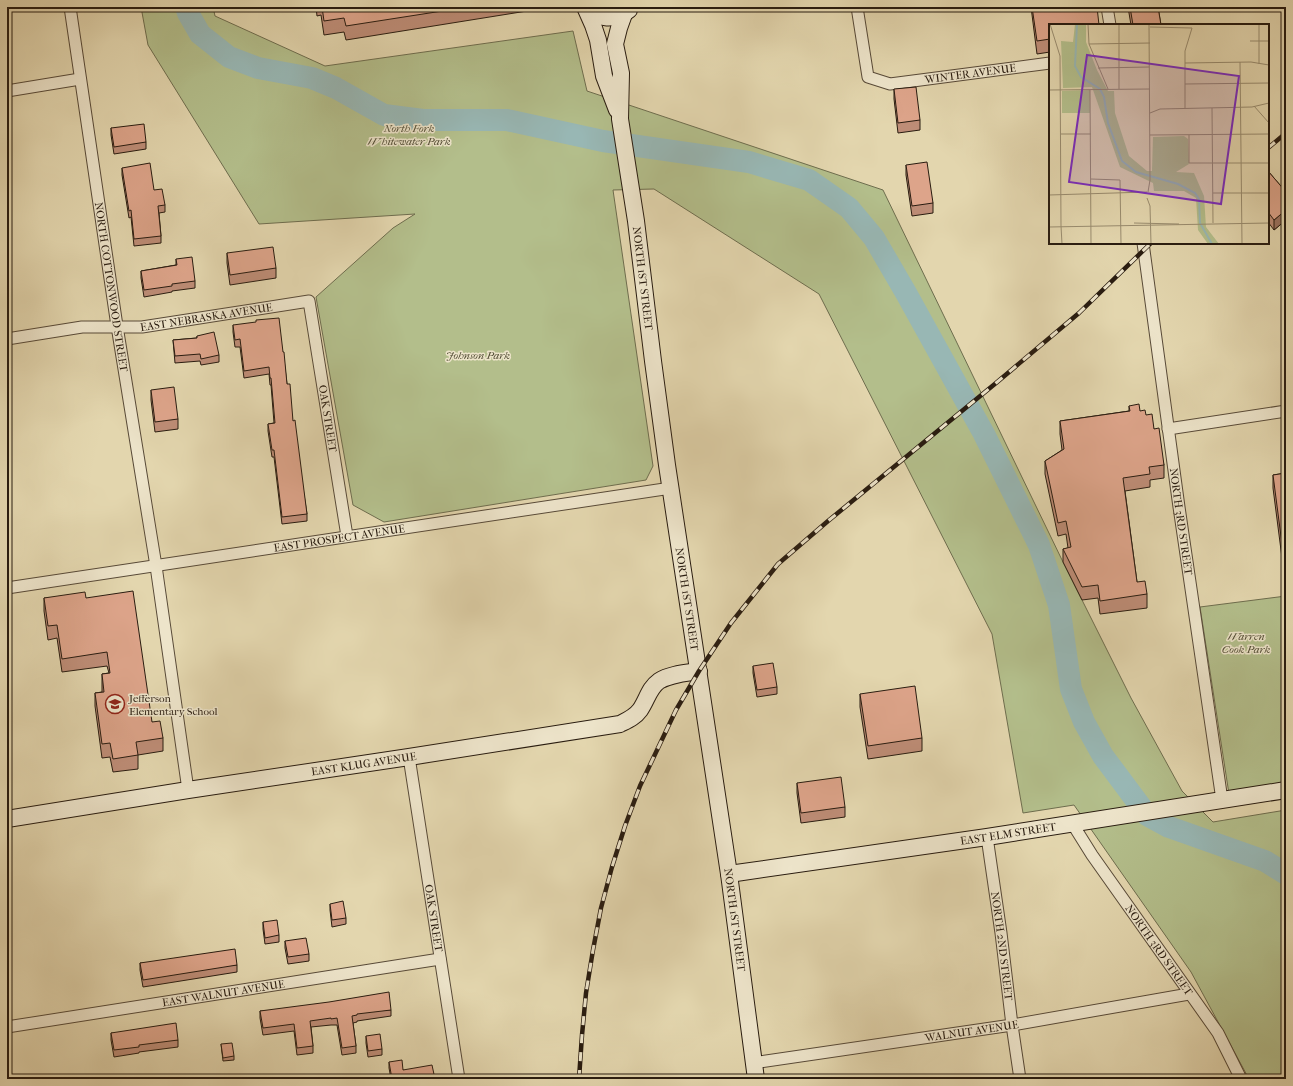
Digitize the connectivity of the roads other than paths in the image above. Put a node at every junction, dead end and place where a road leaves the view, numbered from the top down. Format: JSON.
{"nodes":[{"id":1,"x":70,"y":7,"type":"edge"},
{"id":2,"x":585,"y":7,"type":"edge"},
{"id":3,"x":857,"y":7,"type":"edge"},
{"id":4,"x":1107,"y":7,"type":"edge"},
{"id":5,"x":630,"y":9,"type":"edge"},
{"id":6,"x":1110,"y":24,"type":"edge"},
{"id":7,"x":1049,"y":63,"type":"edge"},
{"id":8,"x":80,"y":79,"type":"junction"},
{"id":9,"x":7,"y":91,"type":"edge"},
{"id":10,"x":620,"y":119,"type":"junction"},
{"id":11,"x":1143,"y":244,"type":"edge"},
{"id":12,"x":309,"y":301,"type":"joint"},
{"id":13,"x":117,"y":326,"type":"junction"},
{"id":14,"x":7,"y":339,"type":"edge"},
{"id":15,"x":1286,"y":411,"type":"edge"},
{"id":16,"x":1168,"y":429,"type":"junction"},
{"id":17,"x":671,"y":488,"type":"junction"},
{"id":18,"x":347,"y":536,"type":"junction"},
{"id":19,"x":156,"y":566,"type":"junction"},
{"id":20,"x":7,"y":588,"type":"edge"},
{"id":21,"x":699,"y":671,"type":"junction"},
{"id":22,"x":409,"y":757,"type":"junction"},
{"id":23,"x":188,"y":790,"type":"junction"},
{"id":24,"x":1286,"y":790,"type":"edge"},
{"id":25,"x":1222,"y":800,"type":"junction"},
{"id":26,"x":7,"y":819,"type":"edge"},
{"id":27,"x":1072,"y":823,"type":"junction"},
{"id":28,"x":987,"y":837,"type":"junction"},
{"id":29,"x":729,"y":874,"type":"junction"},
{"id":30,"x":440,"y":959,"type":"junction"},
{"id":31,"x":1189,"y":994,"type":"junction"},
{"id":32,"x":1012,"y":1025,"type":"junction"},
{"id":33,"x":7,"y":1027,"type":"edge"},
{"id":34,"x":753,"y":1063,"type":"junction"},
{"id":35,"x":459,"y":1079,"type":"edge"},
{"id":36,"x":756,"y":1079,"type":"edge"},
{"id":37,"x":1020,"y":1079,"type":"edge"},
{"id":38,"x":1241,"y":1079,"type":"edge"}],
"edges":[{"from":1,"to":8,"type":"street","name":"NORTH COTTONWOOD STREET"},
{"from":2,"to":5,"type":"street"},
{"from":2,"to":10,"type":"street","name":"NORTH 1ST STREET"},
{"from":3,"to":7,"type":"street","name":"WINTER AVENUE"},
{"from":4,"to":6,"type":"street"},
{"from":5,"to":10,"type":"street","name":"NORTH 1ST STREET"},
{"from":8,"to":9,"type":"street"},
{"from":8,"to":13,"type":"street","name":"NORTH COTTONWOOD STREET"},
{"from":10,"to":17,"type":"street","name":"NORTH 1ST STREET"},
{"from":11,"to":16,"type":"street","name":"NORTH 3RD STREET"},
{"from":12,"to":13,"type":"street","name":"EAST NEBRASKA AVENUE"},
{"from":12,"to":18,"type":"street","name":"OAK STREET"},
{"from":13,"to":14,"type":"street","name":"EAST NEBRASKA AVENUE"},
{"from":13,"to":19,"type":"street","name":"NORTH COTTONWOOD STREET"},
{"from":15,"to":16,"type":"street"},
{"from":16,"to":25,"type":"street","name":"NORTH 3RD STREET"},
{"from":17,"to":18,"type":"street","name":"EAST PROSPECT AVENUE"},
{"from":17,"to":21,"type":"street","name":"NORTH 1ST STREET"},
{"from":18,"to":19,"type":"street","name":"EAST PROSPECT AVENUE"},
{"from":19,"to":20,"type":"street","name":"EAST PROSPECT AVENUE"},
{"from":19,"to":23,"type":"street","name":"NORTH COTTONWOOD STREET"},
{"from":21,"to":22,"type":"street","name":"EAST KLUG AVENUE"},
{"from":21,"to":29,"type":"street","name":"NORTH 1ST STREET"},
{"from":22,"to":23,"type":"street","name":"EAST KLUG AVENUE"},
{"from":22,"to":30,"type":"street","name":"OAK STREET"},
{"from":23,"to":26,"type":"street","name":"EAST KLUG AVENUE"},
{"from":24,"to":25,"type":"street","name":"EAST ELM STREET"},
{"from":25,"to":27,"type":"street","name":"EAST ELM STREET"},
{"from":27,"to":28,"type":"street","name":"EAST ELM STREET"},
{"from":27,"to":31,"type":"street","name":"NORTH 3RD STREET"},
{"from":28,"to":29,"type":"street","name":"EAST ELM STREET"},
{"from":28,"to":32,"type":"street","name":"NORTH 2ND STREET"},
{"from":29,"to":34,"type":"street","name":"NORTH 1ST STREET"},
{"from":30,"to":33,"type":"street","name":"EAST WALNUT AVENUE"},
{"from":30,"to":35,"type":"street","name":"OAK STREET"},
{"from":31,"to":32,"type":"street","name":"WALNUT AVENUE"},
{"from":31,"to":38,"type":"street","name":"NORTH 3RD STREET"},
{"from":32,"to":34,"type":"street","name":"WALNUT AVENUE"},
{"from":32,"to":37,"type":"street","name":"NORTH 2ND STREET"},
{"from":34,"to":36,"type":"street","name":"NORTH 1ST STREET"}]}
